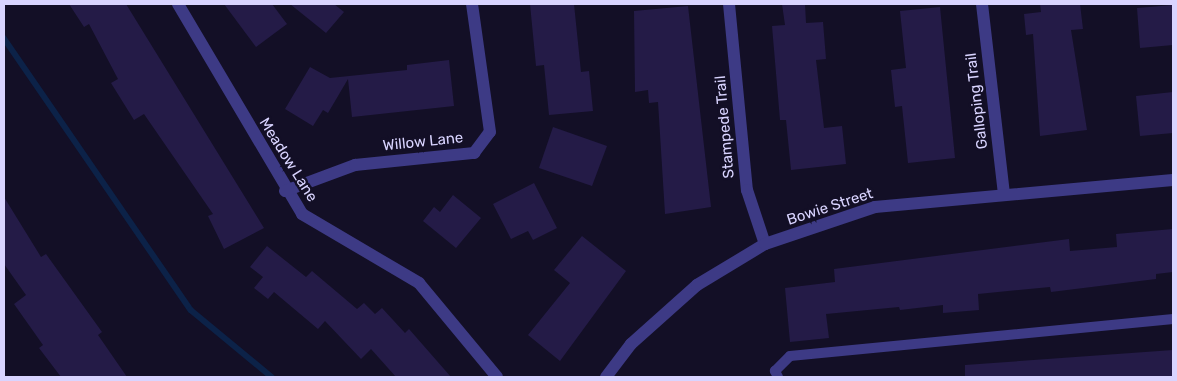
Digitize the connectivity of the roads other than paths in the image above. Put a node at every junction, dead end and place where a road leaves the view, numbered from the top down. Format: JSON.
{"nodes":[{"id":1,"x":178,"y":4,"type":"edge"},
{"id":2,"x":472,"y":4,"type":"edge"},
{"id":3,"x":730,"y":4,"type":"edge"},
{"id":4,"x":982,"y":4,"type":"edge"},
{"id":5,"x":1173,"y":180,"type":"edge"},
{"id":6,"x":285,"y":191,"type":"junction"},
{"id":7,"x":1004,"y":194,"type":"junction"},
{"id":8,"x":765,"y":244,"type":"junction"},
{"id":9,"x":1173,"y":319,"type":"edge"},
{"id":10,"x":497,"y":377,"type":"edge"},
{"id":11,"x":606,"y":377,"type":"edge"},
{"id":12,"x":778,"y":377,"type":"edge"}],
"edges":[{"from":1,"to":6,"type":"street","name":"Meadow Lane"},
{"from":2,"to":6,"type":"street","name":"Willow Lane"},
{"from":3,"to":8,"type":"street","name":"Stampede Trail"},
{"from":4,"to":7,"type":"street","name":"Galloping Trail"},
{"from":5,"to":7,"type":"street","name":"Bowie Street"},
{"from":6,"to":10,"type":"street","name":"Meadow Lane"},
{"from":7,"to":8,"type":"street","name":"Bowie Street"},
{"from":8,"to":11,"type":"street","name":"Bowie Street"},
{"from":9,"to":12,"type":"lane"}]}
